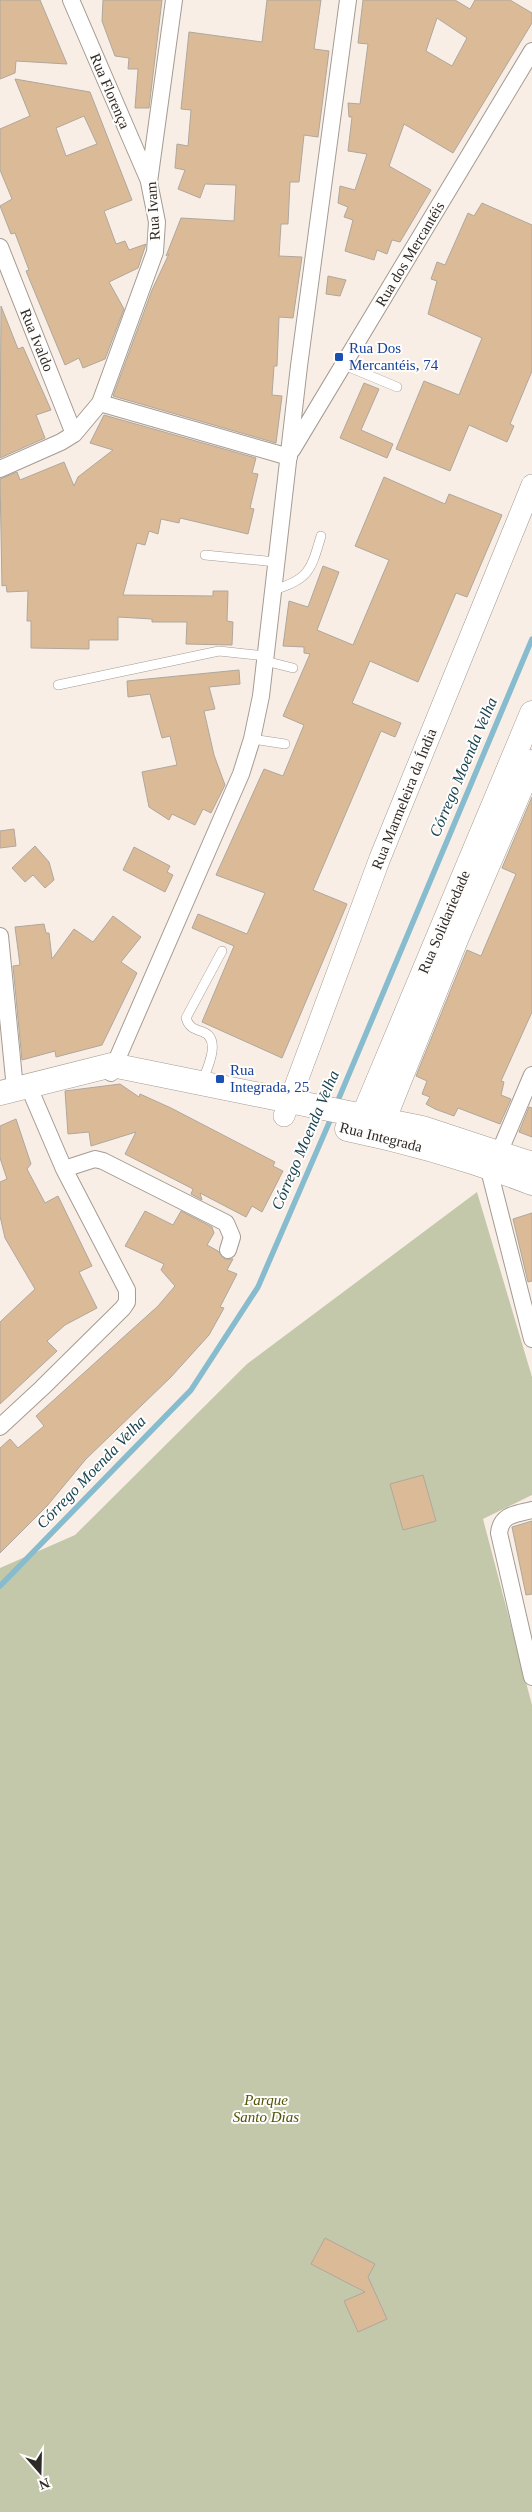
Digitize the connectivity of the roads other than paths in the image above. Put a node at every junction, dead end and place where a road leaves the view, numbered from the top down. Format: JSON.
{"nodes":[{"id":1,"x":71,"y":0,"type":"edge"},
{"id":2,"x":174,"y":0,"type":"edge"},
{"id":3,"x":348,"y":0,"type":"edge"},
{"id":4,"x":532,"y":51,"type":"edge"},
{"id":5,"x":149,"y":182,"type":"junction"},
{"id":6,"x":0,"y":247,"type":"edge"},
{"id":7,"x":344,"y":365,"type":"junction"},
{"id":8,"x":397,"y":387,"type":"dead end"},
{"id":9,"x":100,"y":403,"type":"junction"},
{"id":10,"x":74,"y":434,"type":"junction"},
{"id":11,"x":289,"y":457,"type":"junction"},
{"id":12,"x":0,"y":469,"type":"edge"},
{"id":13,"x":532,"y":485,"type":"edge"},
{"id":14,"x":321,"y":536,"type":"dead end"},
{"id":15,"x":205,"y":555,"type":"dead end"},
{"id":16,"x":276,"y":562,"type":"junction"},
{"id":17,"x":273,"y":590,"type":"junction"},
{"id":18,"x":266,"y":658,"type":"junction"},
{"id":19,"x":293,"y":668,"type":"dead end"},
{"id":20,"x":58,"y":684,"type":"dead end"},
{"id":21,"x":532,"y":713,"type":"edge"},
{"id":22,"x":252,"y":739,"type":"junction"},
{"id":23,"x":285,"y":744,"type":"dead end"},
{"id":24,"x":532,"y":762,"type":"edge"},
{"id":25,"x":0,"y":936,"type":"edge"},
{"id":26,"x":222,"y":951,"type":"dead end"},
{"id":27,"x":111,"y":1069,"type":"junction"},
{"id":28,"x":532,"y":1075,"type":"edge"},
{"id":29,"x":201,"y":1084,"type":"junction"},
{"id":30,"x":14,"y":1089,"type":"edge"},
{"id":31,"x":294,"y":1110,"type":"junction"},
{"id":32,"x":361,"y":1124,"type":"junction"},
{"id":33,"x":494,"y":1159,"type":"junction"},
{"id":34,"x":532,"y":1164,"type":"edge"},
{"id":35,"x":64,"y":1170,"type":"junction"},
{"id":36,"x":532,"y":1183,"type":"edge"},
{"id":37,"x":228,"y":1250,"type":"dead end"},
{"id":38,"x":532,"y":1339,"type":"edge"},
{"id":39,"x":0,"y":1427,"type":"edge"},
{"id":40,"x":532,"y":1510,"type":"edge"},
{"id":41,"x":526,"y":1624,"type":"edge"},
{"id":42,"x":532,"y":1677,"type":"edge"}],
"edges":[{"from":1,"to":5,"type":"street","name":"Rua Florença"},
{"from":2,"to":5,"type":"street","name":"Rua Ivam"},
{"from":3,"to":11,"type":"street"},
{"from":4,"to":7,"type":"street","name":"Rua dos Mercantéis"},
{"from":5,"to":9,"type":"street","name":"Rua Ivam"},
{"from":6,"to":10,"type":"street","name":"Rua Ivaldo"},
{"from":7,"to":8,"type":"lane"},
{"from":7,"to":11,"type":"street","name":"Rua dos Mercantéis"},
{"from":9,"to":10,"type":"street","name":"Rua Ivam"},
{"from":9,"to":11,"type":"street"},
{"from":10,"to":12,"type":"street"},
{"from":11,"to":16,"type":"street"},
{"from":13,"to":31,"type":"street","name":"Rua Marmeleira da Índia"},
{"from":14,"to":17,"type":"lane"},
{"from":15,"to":16,"type":"lane"},
{"from":16,"to":17,"type":"street"},
{"from":17,"to":18,"type":"street"},
{"from":18,"to":19,"type":"lane"},
{"from":18,"to":20,"type":"lane"},
{"from":18,"to":22,"type":"street"},
{"from":21,"to":32,"type":"main road","name":"Rua Solidariedade"},
{"from":22,"to":23,"type":"lane"},
{"from":22,"to":27,"type":"street"},
{"from":24,"to":32,"type":"main road","name":"Rua Solidariedade"},
{"from":25,"to":30,"type":"street"},
{"from":26,"to":29,"type":"lane"},
{"from":27,"to":29,"type":"main road","name":"Rua Integrada"},
{"from":27,"to":30,"type":"main road"},
{"from":27,"to":31,"type":"main road","name":"Rua Integrada"},
{"from":28,"to":33,"type":"street"},
{"from":29,"to":31,"type":"main road","name":"Rua Integrada"},
{"from":30,"to":35,"type":"street"},
{"from":31,"to":32,"type":"main road","name":"Rua Integrada"},
{"from":32,"to":33,"type":"main road","name":"Rua Integrada"},
{"from":33,"to":34,"type":"main road","name":"Rua Integrada"},
{"from":33,"to":36,"type":"main road","name":"Rua Integrada"},
{"from":33,"to":38,"type":"street"},
{"from":35,"to":37,"type":"street"},
{"from":35,"to":39,"type":"street"},
{"from":40,"to":41,"type":"street"},
{"from":41,"to":42,"type":"street"}]}
